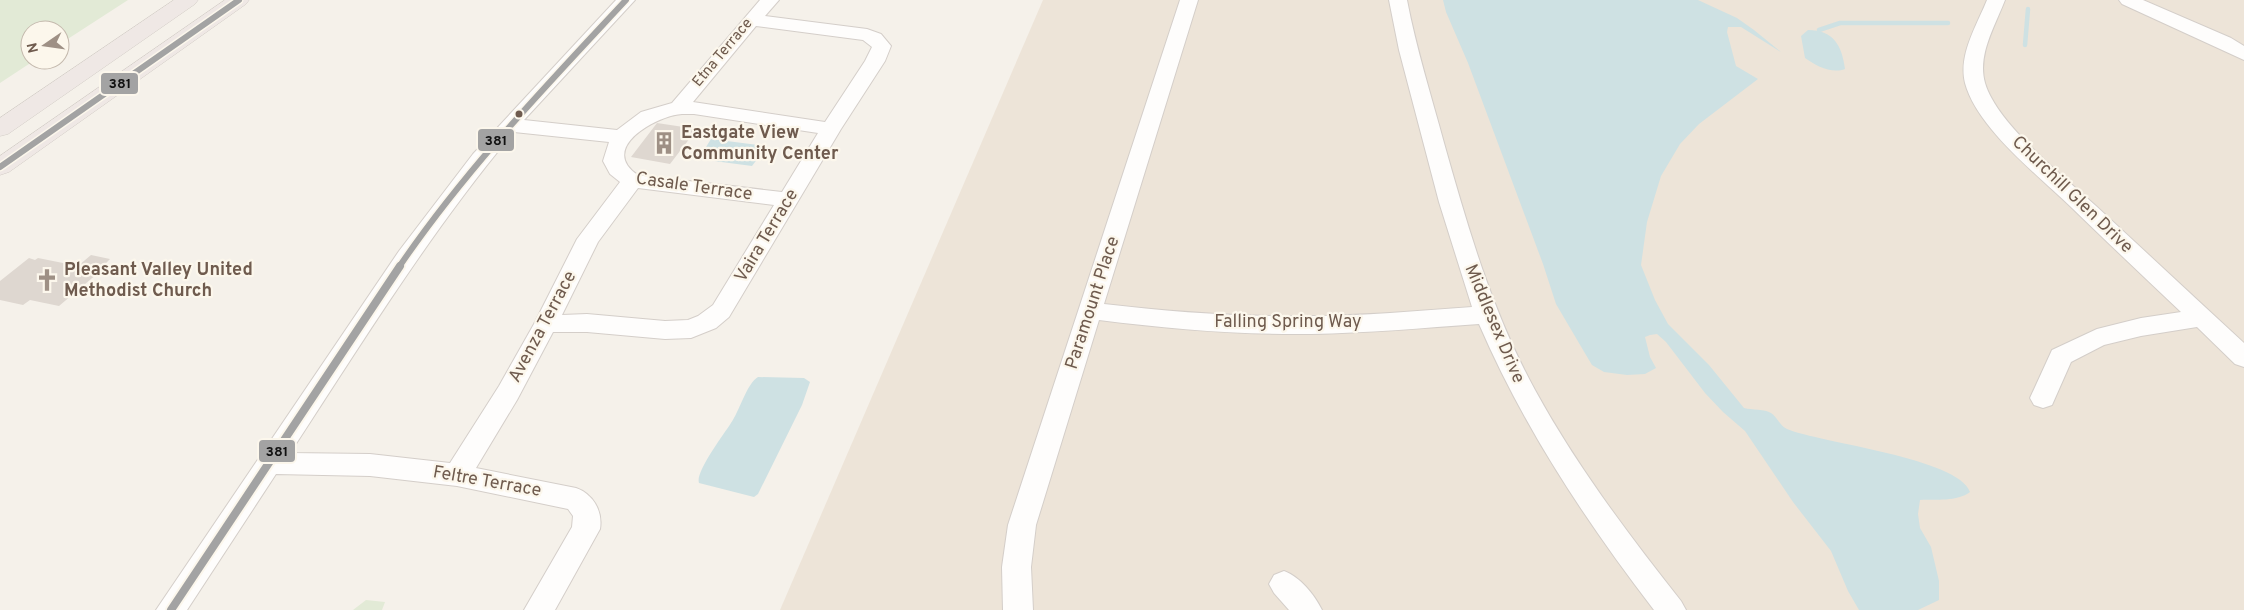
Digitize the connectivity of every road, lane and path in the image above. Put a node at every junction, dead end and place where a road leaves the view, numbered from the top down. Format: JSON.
{"nodes":[{"id":1,"x":188,"y":0,"type":"edge"},
{"id":2,"x":239,"y":0,"type":"edge"},
{"id":3,"x":626,"y":0,"type":"edge"},
{"id":4,"x":770,"y":0,"type":"edge"},
{"id":5,"x":1189,"y":0,"type":"edge"},
{"id":6,"x":1398,"y":0,"type":"edge"},
{"id":7,"x":1996,"y":0,"type":"edge"},
{"id":8,"x":2128,"y":0,"type":"edge"},
{"id":9,"x":751,"y":20,"type":"junction"},
{"id":10,"x":2244,"y":54,"type":"edge"},
{"id":11,"x":678,"y":108,"type":"junction"},
{"id":12,"x":509,"y":125,"type":"junction"},
{"id":13,"x":0,"y":129,"type":"edge"},
{"id":14,"x":831,"y":129,"type":"junction"},
{"id":15,"x":621,"y":137,"type":"junction"},
{"id":16,"x":0,"y":167,"type":"edge"},
{"id":17,"x":632,"y":181,"type":"junction"},
{"id":18,"x":788,"y":200,"type":"junction"},
{"id":19,"x":1090,"y":311,"type":"junction"},
{"id":20,"x":1486,"y":315,"type":"junction"},
{"id":21,"x":2202,"y":318,"type":"junction"},
{"id":22,"x":546,"y":324,"type":"junction"},
{"id":23,"x":2244,"y":358,"type":"edge"},
{"id":24,"x":2043,"y":398,"type":"dead end"},
{"id":25,"x":270,"y":464,"type":"junction"},
{"id":26,"x":456,"y":475,"type":"junction"},
{"id":27,"x":1284,"y":584,"type":"dead end"},
{"id":28,"x":171,"y":610,"type":"edge"},
{"id":29,"x":539,"y":610,"type":"edge"},
{"id":30,"x":1018,"y":610,"type":"edge"},
{"id":31,"x":1307,"y":610,"type":"edge"},
{"id":32,"x":1671,"y":610,"type":"edge"}],
"edges":[{"from":1,"to":13,"type":"highway"},
{"from":2,"to":16,"type":"highway"},
{"from":3,"to":12,"type":"street"},
{"from":4,"to":9,"type":"street","name":"Etna Terrace"},
{"from":5,"to":19,"type":"street","name":"Paramount Place"},
{"from":6,"to":20,"type":"street","name":"Middlesex Drive"},
{"from":7,"to":21,"type":"street","name":"Churchill Glen Drive"},
{"from":8,"to":10,"type":"street"},
{"from":9,"to":11,"type":"street","name":"Etna Terrace"},
{"from":9,"to":14,"type":"street","name":"Vaira Terrace"},
{"from":11,"to":14,"type":"street"},
{"from":11,"to":15,"type":"street"},
{"from":12,"to":15,"type":"street"},
{"from":12,"to":25,"type":"street"},
{"from":14,"to":18,"type":"street","name":"Vaira Terrace"},
{"from":15,"to":17,"type":"street","name":"Casale Terrace"},
{"from":17,"to":18,"type":"street","name":"Casale Terrace"},
{"from":17,"to":22,"type":"street","name":"Avenza Terrace"},
{"from":18,"to":22,"type":"street","name":"Vaira Terrace"},
{"from":19,"to":20,"type":"street","name":"Falling Spring Way"},
{"from":19,"to":30,"type":"street","name":"Paramount Place"},
{"from":20,"to":32,"type":"street","name":"Middlesex Drive"},
{"from":21,"to":23,"type":"street","name":"Churchill Glen Drive"},
{"from":21,"to":24,"type":"street"},
{"from":22,"to":26,"type":"street","name":"Avenza Terrace"},
{"from":25,"to":26,"type":"street","name":"Feltre Terrace"},
{"from":25,"to":28,"type":"street"},
{"from":26,"to":29,"type":"street","name":"Feltre Terrace"},
{"from":27,"to":31,"type":"street"}]}
